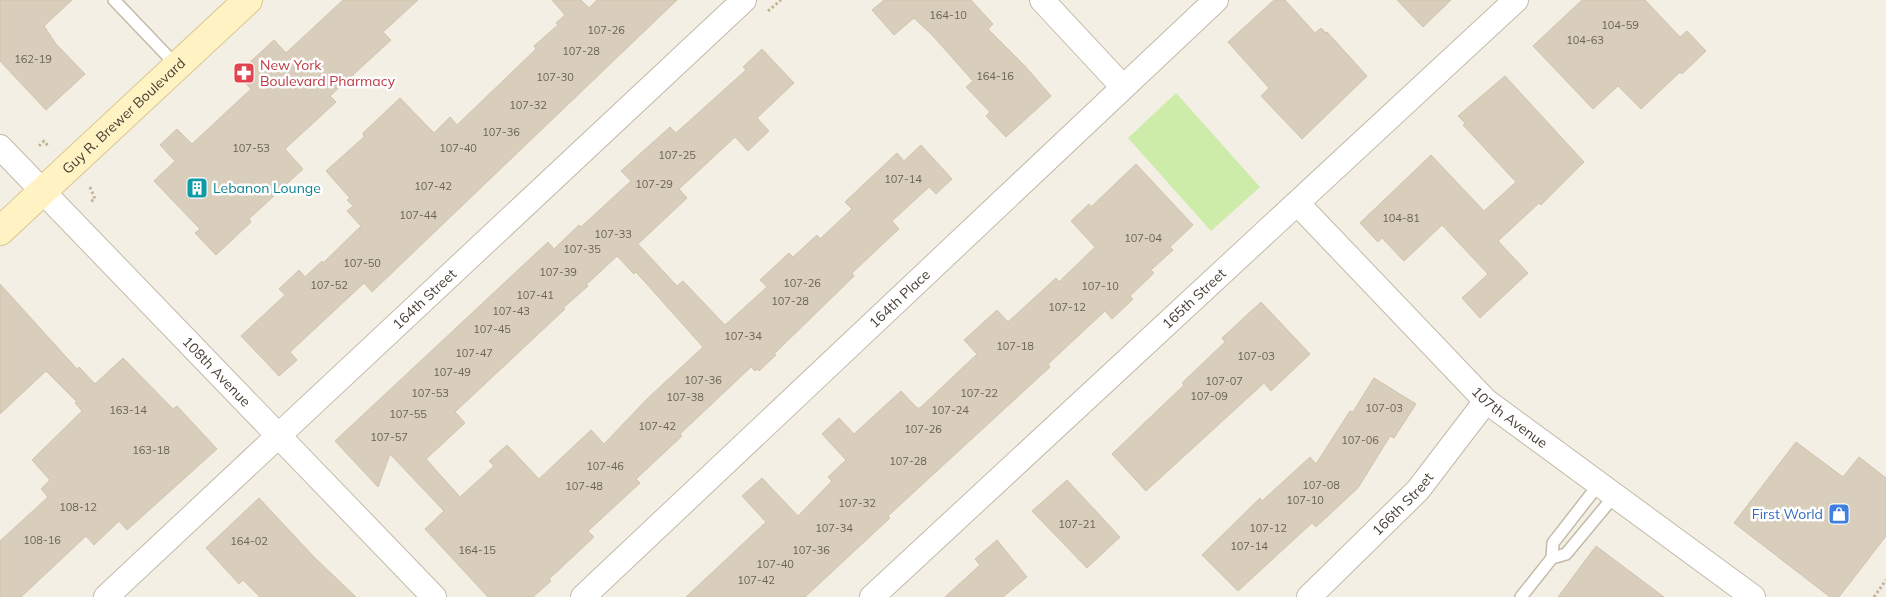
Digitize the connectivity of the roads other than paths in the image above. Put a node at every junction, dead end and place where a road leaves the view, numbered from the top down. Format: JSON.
{"nodes":[{"id":1,"x":114,"y":0,"type":"edge"},
{"id":2,"x":248,"y":0,"type":"edge"},
{"id":3,"x":744,"y":0,"type":"edge"},
{"id":4,"x":1042,"y":0,"type":"edge"},
{"id":5,"x":1216,"y":0,"type":"edge"},
{"id":6,"x":1516,"y":0,"type":"edge"},
{"id":7,"x":177,"y":66,"type":"junction"},
{"id":8,"x":1123,"y":87,"type":"junction"},
{"id":9,"x":0,"y":147,"type":"edge"},
{"id":10,"x":42,"y":192,"type":"junction"},
{"id":11,"x":1298,"y":204,"type":"junction"},
{"id":12,"x":0,"y":231,"type":"edge"},
{"id":13,"x":1486,"y":400,"type":"junction"},
{"id":14,"x":279,"y":436,"type":"junction"},
{"id":15,"x":1607,"y":490,"type":"junction"},
{"id":16,"x":1552,"y":558,"type":"junction"},
{"id":17,"x":106,"y":597,"type":"edge"},
{"id":18,"x":434,"y":597,"type":"edge"},
{"id":19,"x":583,"y":597,"type":"edge"},
{"id":20,"x":872,"y":597,"type":"edge"},
{"id":21,"x":1309,"y":597,"type":"edge"},
{"id":22,"x":1521,"y":597,"type":"edge"},
{"id":23,"x":1753,"y":597,"type":"edge"}],
"edges":[{"from":1,"to":7,"type":"lane"},
{"from":2,"to":7,"type":"main road","name":"Guy R. Brewer Boulevard"},
{"from":3,"to":14,"type":"street","name":"164th Street"},
{"from":4,"to":8,"type":"street"},
{"from":5,"to":8,"type":"street","name":"164th Place"},
{"from":6,"to":11,"type":"street","name":"165th Street"},
{"from":7,"to":10,"type":"main road","name":"Guy R. Brewer Boulevard"},
{"from":8,"to":19,"type":"street","name":"164th Place"},
{"from":9,"to":10,"type":"street","name":"108th Avenue"},
{"from":10,"to":12,"type":"main road","name":"Guy R. Brewer Boulevard"},
{"from":10,"to":14,"type":"street","name":"108th Avenue"},
{"from":11,"to":13,"type":"street","name":"107th Avenue"},
{"from":11,"to":20,"type":"street","name":"165th Street"},
{"from":13,"to":15,"type":"street","name":"107th Avenue"},
{"from":13,"to":21,"type":"street","name":"166th Street"},
{"from":14,"to":17,"type":"street","name":"164th Street"},
{"from":14,"to":18,"type":"street","name":"108th Avenue"},
{"from":15,"to":16,"type":"lane"},
{"from":15,"to":16,"type":"lane"},
{"from":15,"to":23,"type":"street","name":"107th Avenue"},
{"from":16,"to":22,"type":"lane"}]}
